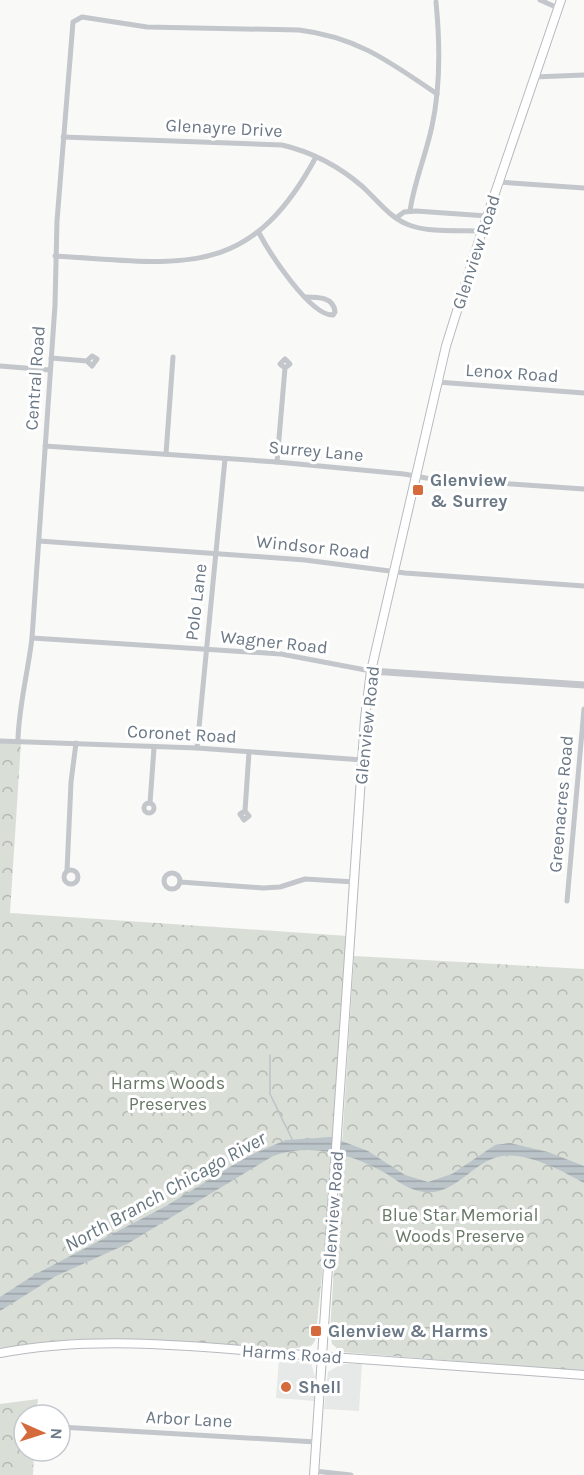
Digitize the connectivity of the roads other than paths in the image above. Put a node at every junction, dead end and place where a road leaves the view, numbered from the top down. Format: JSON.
{"nodes":[{"id":1,"x":540,"y":0,"type":"edge"},
{"id":2,"x":436,"y":2,"type":"edge"},
{"id":3,"x":559,"y":4,"type":"edge"},
{"id":4,"x":584,"y":75,"type":"edge"},
{"id":5,"x":534,"y":77,"type":"junction"},
{"id":6,"x":437,"y":94,"type":"junction"},
{"id":7,"x":63,"y":137,"type":"junction"},
{"id":8,"x":316,"y":157,"type":"junction"},
{"id":9,"x":499,"y":182,"type":"junction"},
{"id":10,"x":584,"y":188,"type":"edge"},
{"id":11,"x":410,"y":211,"type":"junction"},
{"id":12,"x":487,"y":216,"type":"junction"},
{"id":13,"x":396,"y":218,"type":"junction"},
{"id":14,"x":482,"y":231,"type":"junction"},
{"id":15,"x":259,"y":233,"type":"junction"},
{"id":16,"x":55,"y":256,"type":"junction"},
{"id":17,"x":306,"y":297,"type":"junction"},
{"id":18,"x":173,"y":357,"type":"dead end"},
{"id":19,"x":51,"y":358,"type":"junction"},
{"id":20,"x":87,"y":361,"type":"dead end"},
{"id":21,"x":0,"y":366,"type":"edge"},
{"id":22,"x":285,"y":368,"type":"dead end"},
{"id":23,"x":50,"y":370,"type":"junction"},
{"id":24,"x":437,"y":382,"type":"junction"},
{"id":25,"x":584,"y":393,"type":"edge"},
{"id":26,"x":45,"y":446,"type":"junction"},
{"id":27,"x":166,"y":454,"type":"junction"},
{"id":28,"x":225,"y":459,"type":"junction"},
{"id":29,"x":278,"y":462,"type":"junction"},
{"id":30,"x":415,"y":476,"type":"junction"},
{"id":31,"x":584,"y":489,"type":"edge"},
{"id":32,"x":39,"y":541,"type":"junction"},
{"id":33,"x":217,"y":553,"type":"junction"},
{"id":34,"x":393,"y":572,"type":"junction"},
{"id":35,"x":584,"y":585,"type":"edge"},
{"id":36,"x":32,"y":638,"type":"junction"},
{"id":37,"x":205,"y":650,"type":"junction"},
{"id":38,"x":371,"y":671,"type":"junction"},
{"id":39,"x":584,"y":685,"type":"edge"},
{"id":40,"x":584,"y":709,"type":"edge"},
{"id":41,"x":18,"y":739,"type":"junction"},
{"id":42,"x":0,"y":741,"type":"edge"},
{"id":43,"x":76,"y":743,"type":"junction"},
{"id":44,"x":154,"y":748,"type":"junction"},
{"id":45,"x":197,"y":748,"type":"junction"},
{"id":46,"x":249,"y":752,"type":"junction"},
{"id":47,"x":363,"y":760,"type":"junction"},
{"id":48,"x":150,"y":803,"type":"dead end"},
{"id":49,"x":245,"y":811,"type":"dead end"},
{"id":50,"x":67,"y":871,"type":"dead end"},
{"id":51,"x":180,"y":882,"type":"dead end"},
{"id":52,"x":355,"y":882,"type":"junction"},
{"id":53,"x":567,"y":901,"type":"dead end"},
{"id":54,"x":0,"y":1353,"type":"edge"},
{"id":55,"x":322,"y":1356,"type":"junction"},
{"id":56,"x":584,"y":1375,"type":"edge"},
{"id":57,"x":72,"y":1428,"type":"edge"},
{"id":58,"x":316,"y":1442,"type":"junction"},
{"id":59,"x":314,"y":1473,"type":"edge"},
{"id":60,"x":351,"y":1475,"type":"edge"}],
"edges":[{"from":1,"to":3,"type":"street"},
{"from":2,"to":6,"type":"street"},
{"from":3,"to":5,"type":"main road","name":"Glenview Road"},
{"from":4,"to":5,"type":"street"},
{"from":5,"to":9,"type":"main road","name":"Glenview Road"},
{"from":6,"to":7,"type":"street","name":"Central Road"},
{"from":6,"to":11,"type":"street"},
{"from":7,"to":8,"type":"street","name":"Glenayre Drive"},
{"from":7,"to":16,"type":"street","name":"Central Road"},
{"from":8,"to":13,"type":"street","name":"Glenayre Drive"},
{"from":8,"to":15,"type":"street"},
{"from":9,"to":10,"type":"street"},
{"from":9,"to":12,"type":"main road","name":"Glenview Road"},
{"from":11,"to":12,"type":"street"},
{"from":11,"to":13,"type":"street"},
{"from":12,"to":14,"type":"main road","name":"Glenview Road"},
{"from":13,"to":14,"type":"street","name":"Glenayre Drive"},
{"from":14,"to":24,"type":"main road","name":"Glenview Road"},
{"from":15,"to":16,"type":"street"},
{"from":15,"to":17,"type":"street"},
{"from":16,"to":19,"type":"street","name":"Central Road"},
{"from":17,"to":17,"type":"street"},
{"from":18,"to":27,"type":"street"},
{"from":19,"to":20,"type":"street"},
{"from":19,"to":23,"type":"street","name":"Central Road"},
{"from":21,"to":23,"type":"street"},
{"from":22,"to":29,"type":"street"},
{"from":23,"to":26,"type":"street","name":"Central Road"},
{"from":24,"to":25,"type":"street","name":"Lenox Road"},
{"from":24,"to":30,"type":"main road","name":"Glenview Road"},
{"from":26,"to":27,"type":"street","name":"Surrey Lane"},
{"from":26,"to":32,"type":"street","name":"Central Road"},
{"from":27,"to":28,"type":"street","name":"Surrey Lane"},
{"from":28,"to":29,"type":"street","name":"Surrey Lane"},
{"from":28,"to":33,"type":"street","name":"Polo Lane"},
{"from":29,"to":30,"type":"street","name":"Surrey Lane"},
{"from":30,"to":31,"type":"street","name":"Surrey Lane"},
{"from":30,"to":34,"type":"main road","name":"Glenview Road"},
{"from":32,"to":33,"type":"street","name":"Windsor Road"},
{"from":32,"to":36,"type":"street","name":"Central Road"},
{"from":33,"to":34,"type":"street","name":"Windsor Road"},
{"from":33,"to":37,"type":"street","name":"Polo Lane"},
{"from":34,"to":35,"type":"street","name":"Windsor Road"},
{"from":34,"to":38,"type":"main road","name":"Glenview Road"},
{"from":36,"to":37,"type":"street","name":"Wagner Road"},
{"from":36,"to":41,"type":"street","name":"Central Road"},
{"from":37,"to":38,"type":"street","name":"Wagner Road"},
{"from":37,"to":45,"type":"street","name":"Polo Lane"},
{"from":38,"to":39,"type":"street","name":"Wagner Road"},
{"from":38,"to":47,"type":"main road","name":"Glenview Road"},
{"from":40,"to":53,"type":"street","name":"Greenacres Road"},
{"from":41,"to":42,"type":"street","name":"Coronet Road"},
{"from":41,"to":43,"type":"street","name":"Coronet Road"},
{"from":43,"to":44,"type":"street","name":"Coronet Road"},
{"from":43,"to":50,"type":"street"},
{"from":44,"to":45,"type":"street","name":"Coronet Road"},
{"from":44,"to":48,"type":"street"},
{"from":45,"to":46,"type":"street","name":"Coronet Road"},
{"from":46,"to":47,"type":"street","name":"Coronet Road"},
{"from":46,"to":49,"type":"street"},
{"from":47,"to":52,"type":"main road","name":"Glenview Road"},
{"from":51,"to":52,"type":"street"},
{"from":52,"to":55,"type":"main road","name":"Glenview Road"},
{"from":54,"to":55,"type":"main road","name":"Harms Road"},
{"from":55,"to":56,"type":"main road","name":"Harms Road"},
{"from":55,"to":58,"type":"main road","name":"Glenview Road"},
{"from":57,"to":58,"type":"street","name":"Arbor Lane"},
{"from":58,"to":59,"type":"main road","name":"Glenview Road"},
{"from":59,"to":60,"type":"street"}]}
